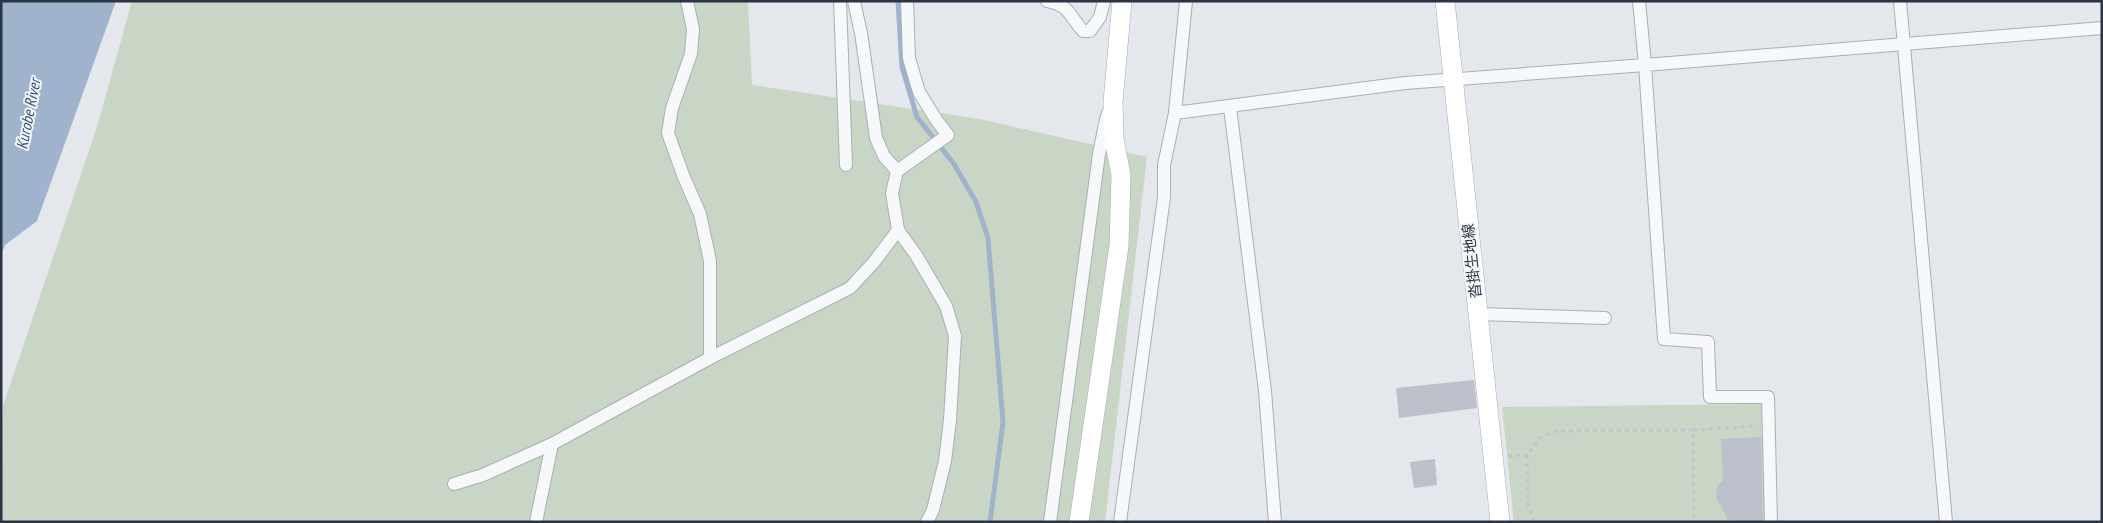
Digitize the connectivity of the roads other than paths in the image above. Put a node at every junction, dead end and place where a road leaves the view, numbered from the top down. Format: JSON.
{"nodes":[{"id":1,"x":686,"y":1,"type":"edge"},
{"id":2,"x":840,"y":1,"type":"edge"},
{"id":3,"x":854,"y":1,"type":"edge"},
{"id":4,"x":907,"y":1,"type":"edge"},
{"id":5,"x":1047,"y":1,"type":"edge"},
{"id":6,"x":1104,"y":1,"type":"edge"},
{"id":7,"x":1122,"y":1,"type":"edge"},
{"id":8,"x":1186,"y":1,"type":"edge"},
{"id":9,"x":1445,"y":1,"type":"edge"},
{"id":10,"x":1639,"y":1,"type":"edge"},
{"id":11,"x":1900,"y":1,"type":"edge"},
{"id":12,"x":2102,"y":28,"type":"edge"},
{"id":13,"x":1904,"y":44,"type":"junction"},
{"id":14,"x":1645,"y":65,"type":"junction"},
{"id":15,"x":1453,"y":79,"type":"junction"},
{"id":16,"x":1113,"y":102,"type":"junction"},
{"id":17,"x":1230,"y":107,"type":"junction"},
{"id":18,"x":1175,"y":113,"type":"junction"},
{"id":19,"x":846,"y":165,"type":"dead end"},
{"id":20,"x":897,"y":171,"type":"junction"},
{"id":21,"x":898,"y":230,"type":"junction"},
{"id":22,"x":1478,"y":314,"type":"junction"},
{"id":23,"x":1605,"y":318,"type":"dead end"},
{"id":24,"x":710,"y":358,"type":"junction"},
{"id":25,"x":552,"y":444,"type":"junction"},
{"id":26,"x":454,"y":484,"type":"dead end"},
{"id":27,"x":536,"y":522,"type":"edge"},
{"id":28,"x":927,"y":522,"type":"edge"},
{"id":29,"x":1050,"y":522,"type":"edge"},
{"id":30,"x":1079,"y":522,"type":"edge"},
{"id":31,"x":1120,"y":522,"type":"edge"},
{"id":32,"x":1275,"y":522,"type":"edge"},
{"id":33,"x":1500,"y":522,"type":"edge"},
{"id":34,"x":1772,"y":522,"type":"edge"},
{"id":35,"x":1946,"y":522,"type":"edge"}],
"edges":[{"from":1,"to":24,"type":"street"},
{"from":2,"to":19,"type":"street"},
{"from":3,"to":20,"type":"street"},
{"from":4,"to":20,"type":"street"},
{"from":5,"to":6,"type":"street"},
{"from":7,"to":16,"type":"main road"},
{"from":8,"to":18,"type":"street"},
{"from":9,"to":15,"type":"main road","name":"沓掛生地線"},
{"from":10,"to":14,"type":"street"},
{"from":11,"to":13,"type":"street"},
{"from":12,"to":13,"type":"street"},
{"from":13,"to":14,"type":"street"},
{"from":13,"to":35,"type":"street"},
{"from":14,"to":15,"type":"street"},
{"from":14,"to":34,"type":"street"},
{"from":15,"to":17,"type":"street"},
{"from":15,"to":22,"type":"main road","name":"沓掛生地線"},
{"from":16,"to":29,"type":"street"},
{"from":16,"to":30,"type":"main road"},
{"from":17,"to":18,"type":"street"},
{"from":17,"to":32,"type":"street"},
{"from":18,"to":31,"type":"street"},
{"from":20,"to":21,"type":"street"},
{"from":21,"to":24,"type":"street"},
{"from":21,"to":28,"type":"street"},
{"from":22,"to":23,"type":"street"},
{"from":22,"to":33,"type":"main road","name":"沓掛生地線"},
{"from":24,"to":25,"type":"street"},
{"from":25,"to":26,"type":"street"},
{"from":25,"to":27,"type":"street"}]}
